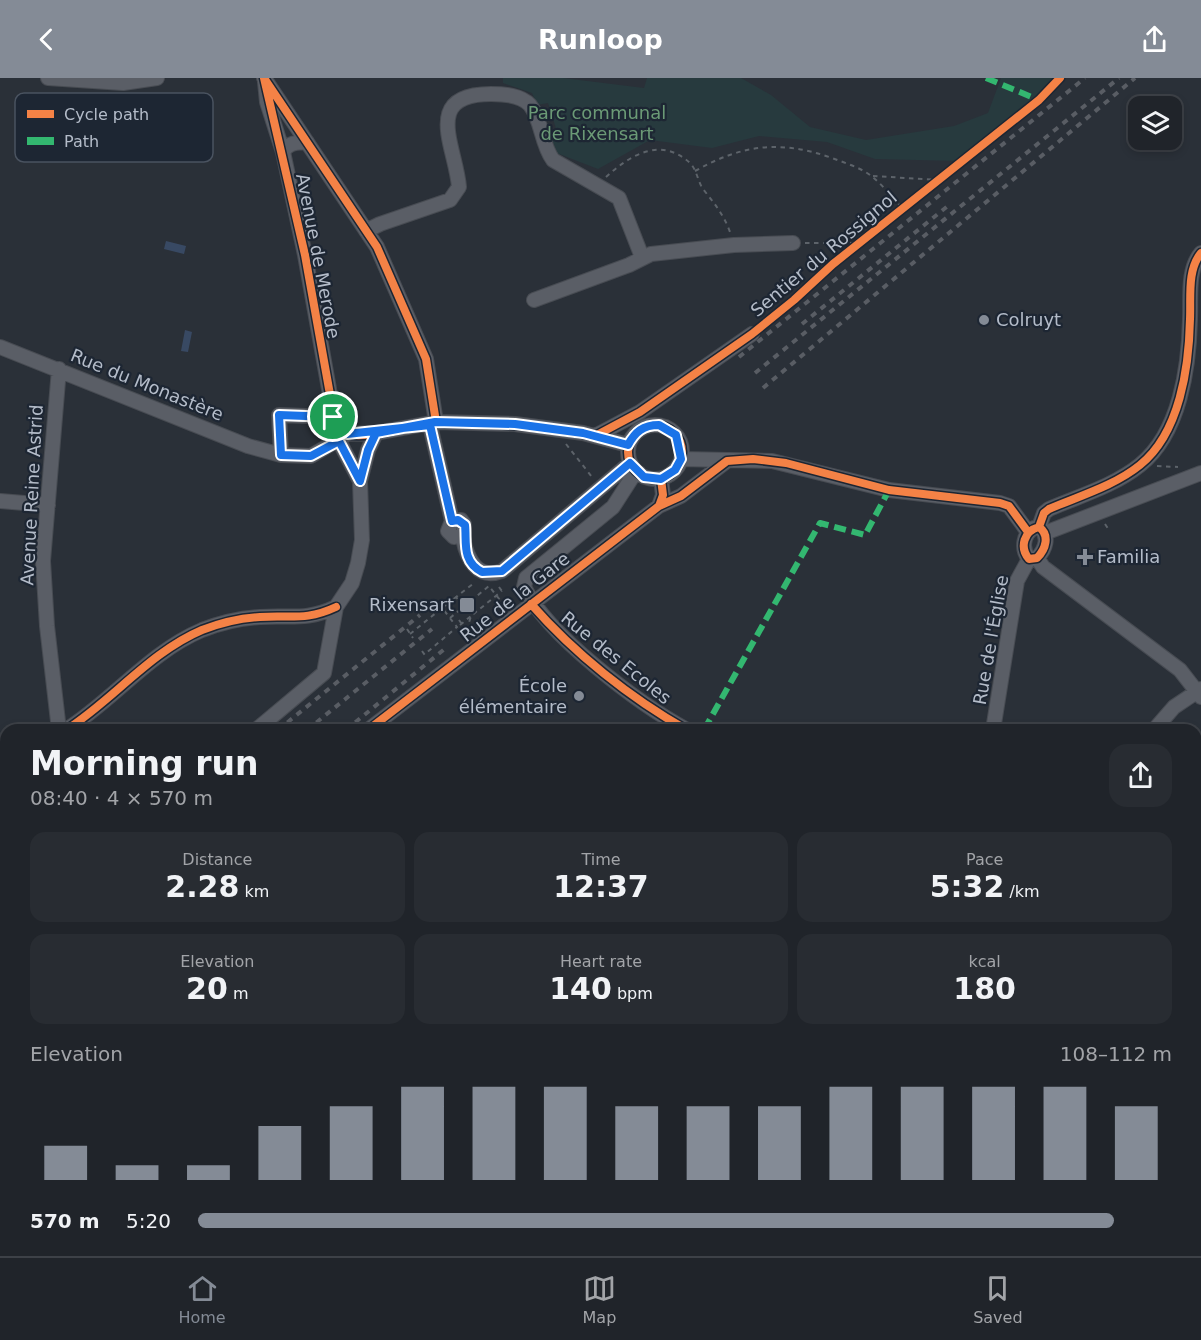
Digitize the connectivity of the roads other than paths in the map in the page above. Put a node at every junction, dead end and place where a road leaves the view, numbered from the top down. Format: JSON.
{"nodes":[{"id":1,"x":48,"y":78,"type":"edge"},
{"id":2,"x":157,"y":78,"type":"edge"},
{"id":3,"x":264,"y":78,"type":"edge"},
{"id":4,"x":307,"y":142,"type":"junction"},
{"id":5,"x":283,"y":152,"type":"junction"},
{"id":6,"x":366,"y":231,"type":"junction"},
{"id":7,"x":793,"y":243,"type":"road end"},
{"id":8,"x":1201,"y":253,"type":"edge"},
{"id":9,"x":642,"y":257,"type":"junction"},
{"id":10,"x":534,"y":300,"type":"dead end"},
{"id":11,"x":752,"y":333,"type":"road end"},
{"id":12,"x":0,"y":347,"type":"edge"},
{"id":13,"x":59,"y":369,"type":"junction"},
{"id":14,"x":333,"y":417,"type":"junction"},
{"id":15,"x":433,"y":424,"type":"junction"},
{"id":16,"x":376,"y":433,"type":"junction"},
{"id":17,"x":595,"y":435,"type":"junction"},
{"id":18,"x":343,"y":438,"type":"junction"},
{"id":19,"x":628,"y":445,"type":"junction"},
{"id":20,"x":281,"y":455,"type":"junction"},
{"id":21,"x":681,"y":459,"type":"junction"},
{"id":22,"x":727,"y":461,"type":"junction"},
{"id":23,"x":634,"y":468,"type":"junction"},
{"id":24,"x":1201,"y":473,"type":"edge"},
{"id":25,"x":661,"y":479,"type":"junction"},
{"id":26,"x":360,"y":481,"type":"junction"},
{"id":27,"x":0,"y":501,"type":"edge"},
{"id":28,"x":48,"y":505,"type":"junction"},
{"id":29,"x":659,"y":506,"type":"junction"},
{"id":30,"x":1037,"y":530,"type":"junction"},
{"id":31,"x":1033,"y":558,"type":"junction"},
{"id":32,"x":531,"y":604,"type":"junction"},
{"id":33,"x":336,"y":607,"type":"junction"},
{"id":34,"x":1199,"y":692,"type":"edge"},
{"id":35,"x":57,"y":724,"type":"edge"},
{"id":36,"x":75,"y":724,"type":"edge"},
{"id":37,"x":263,"y":724,"type":"edge"},
{"id":38,"x":376,"y":724,"type":"edge"},
{"id":39,"x":678,"y":724,"type":"edge"},
{"id":40,"x":994,"y":724,"type":"edge"},
{"id":41,"x":1159,"y":724,"type":"edge"}],
"edges":[{"from":1,"to":2,"type":"street"},
{"from":3,"to":4,"type":"street"},
{"from":3,"to":5,"type":"street","name":"Avenue de Merode"},
{"from":4,"to":5,"type":"street"},
{"from":4,"to":6,"type":"street"},
{"from":5,"to":14,"type":"street","name":"Avenue de Merode"},
{"from":6,"to":9,"type":"street"},
{"from":6,"to":15,"type":"street"},
{"from":7,"to":9,"type":"street"},
{"from":8,"to":30,"type":"street"},
{"from":9,"to":10,"type":"street"},
{"from":11,"to":17,"type":"street","name":"Sentier du Rossignol"},
{"from":12,"to":13,"type":"street","name":"Rue du Monastère"},
{"from":13,"to":20,"type":"street","name":"Rue du Monastère"},
{"from":13,"to":28,"type":"street","name":"Avenue Reine Astrid"},
{"from":14,"to":18,"type":"street","name":"Avenue de Merode"},
{"from":14,"to":20,"type":"street"},
{"from":15,"to":16,"type":"street"},
{"from":15,"to":17,"type":"street"},
{"from":15,"to":23,"type":"street"},
{"from":16,"to":18,"type":"street"},
{"from":16,"to":26,"type":"street"},
{"from":17,"to":19,"type":"street"},
{"from":18,"to":20,"type":"street","name":"Rue du Monastère"},
{"from":18,"to":26,"type":"street","name":"Avenue de Merode"},
{"from":19,"to":21,"type":"street"},
{"from":19,"to":23,"type":"street"},
{"from":21,"to":22,"type":"street"},
{"from":21,"to":25,"type":"street"},
{"from":22,"to":29,"type":"street","name":"Rue de la Gare"},
{"from":22,"to":30,"type":"street"},
{"from":23,"to":25,"type":"street"},
{"from":23,"to":32,"type":"street"},
{"from":24,"to":30,"type":"street"},
{"from":25,"to":29,"type":"street"},
{"from":26,"to":33,"type":"street"},
{"from":27,"to":28,"type":"street"},
{"from":28,"to":35,"type":"street","name":"Avenue Reine Astrid"},
{"from":29,"to":32,"type":"street","name":"Rue de la Gare"},
{"from":30,"to":31,"type":"street","name":"Rue de l'Église"},
{"from":30,"to":31,"type":"street"},
{"from":31,"to":34,"type":"street"},
{"from":31,"to":40,"type":"street","name":"Rue de l'Église"},
{"from":32,"to":38,"type":"street","name":"Rue de la Gare"},
{"from":32,"to":39,"type":"street","name":"Rue des Ecoles"},
{"from":33,"to":36,"type":"street"},
{"from":33,"to":37,"type":"street"},
{"from":34,"to":41,"type":"street"}]}
